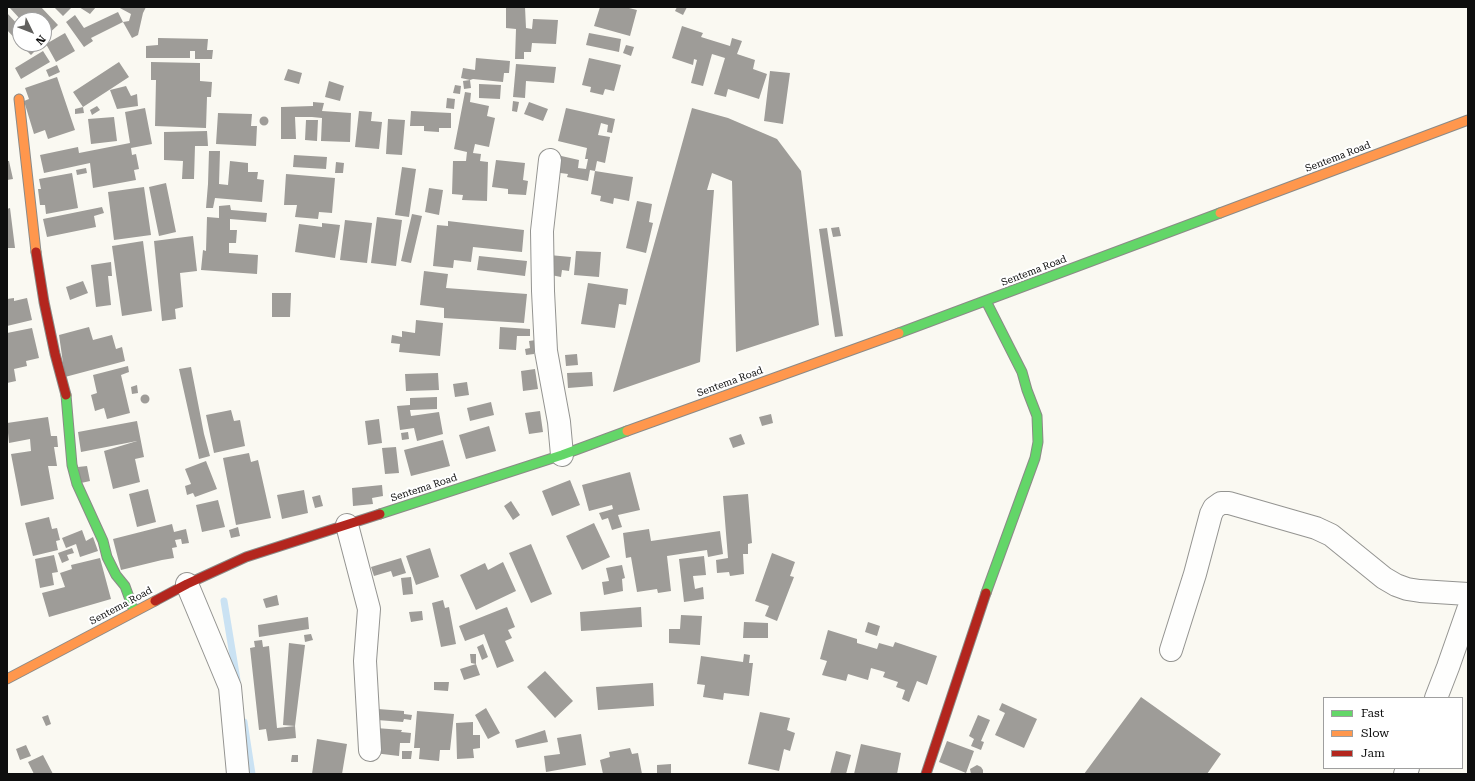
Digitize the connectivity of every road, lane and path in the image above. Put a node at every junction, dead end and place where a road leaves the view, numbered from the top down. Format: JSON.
{"nodes":[{"id":1,"x":19,"y":99,"type":"dead end"},
{"id":2,"x":1468,"y":120,"type":"edge"},
{"id":3,"x":550,"y":160,"type":"dead end"},
{"id":4,"x":986,"y":301,"type":"junction"},
{"id":5,"x":562,"y":455,"type":"junction"},
{"id":6,"x":347,"y":525,"type":"junction"},
{"id":7,"x":187,"y":584,"type":"junction"},
{"id":8,"x":1468,"y":594,"type":"edge"},
{"id":9,"x":1468,"y":610,"type":"edge"},
{"id":10,"x":134,"y":611,"type":"junction"},
{"id":11,"x":1171,"y":650,"type":"dead end"},
{"id":12,"x":7,"y":679,"type":"edge"},
{"id":13,"x":1436,"y":697,"type":"edge"},
{"id":14,"x":370,"y":750,"type":"dead end"},
{"id":15,"x":238,"y":774,"type":"edge"},
{"id":16,"x":926,"y":774,"type":"edge"}],
"edges":[{"from":1,"to":10,"type":"main road"},
{"from":2,"to":4,"type":"main road","name":"Sentema Road"},
{"from":3,"to":5,"type":"street"},
{"from":4,"to":5,"type":"main road","name":"Sentema Road"},
{"from":4,"to":16,"type":"main road"},
{"from":5,"to":6,"type":"main road","name":"Sentema Road"},
{"from":6,"to":7,"type":"main road","name":"Sentema Road"},
{"from":6,"to":14,"type":"street"},
{"from":7,"to":10,"type":"main road","name":"Sentema Road"},
{"from":7,"to":15,"type":"street"},
{"from":8,"to":11,"type":"street"},
{"from":9,"to":13,"type":"street"},
{"from":10,"to":12,"type":"main road","name":"Sentema Road"}]}
